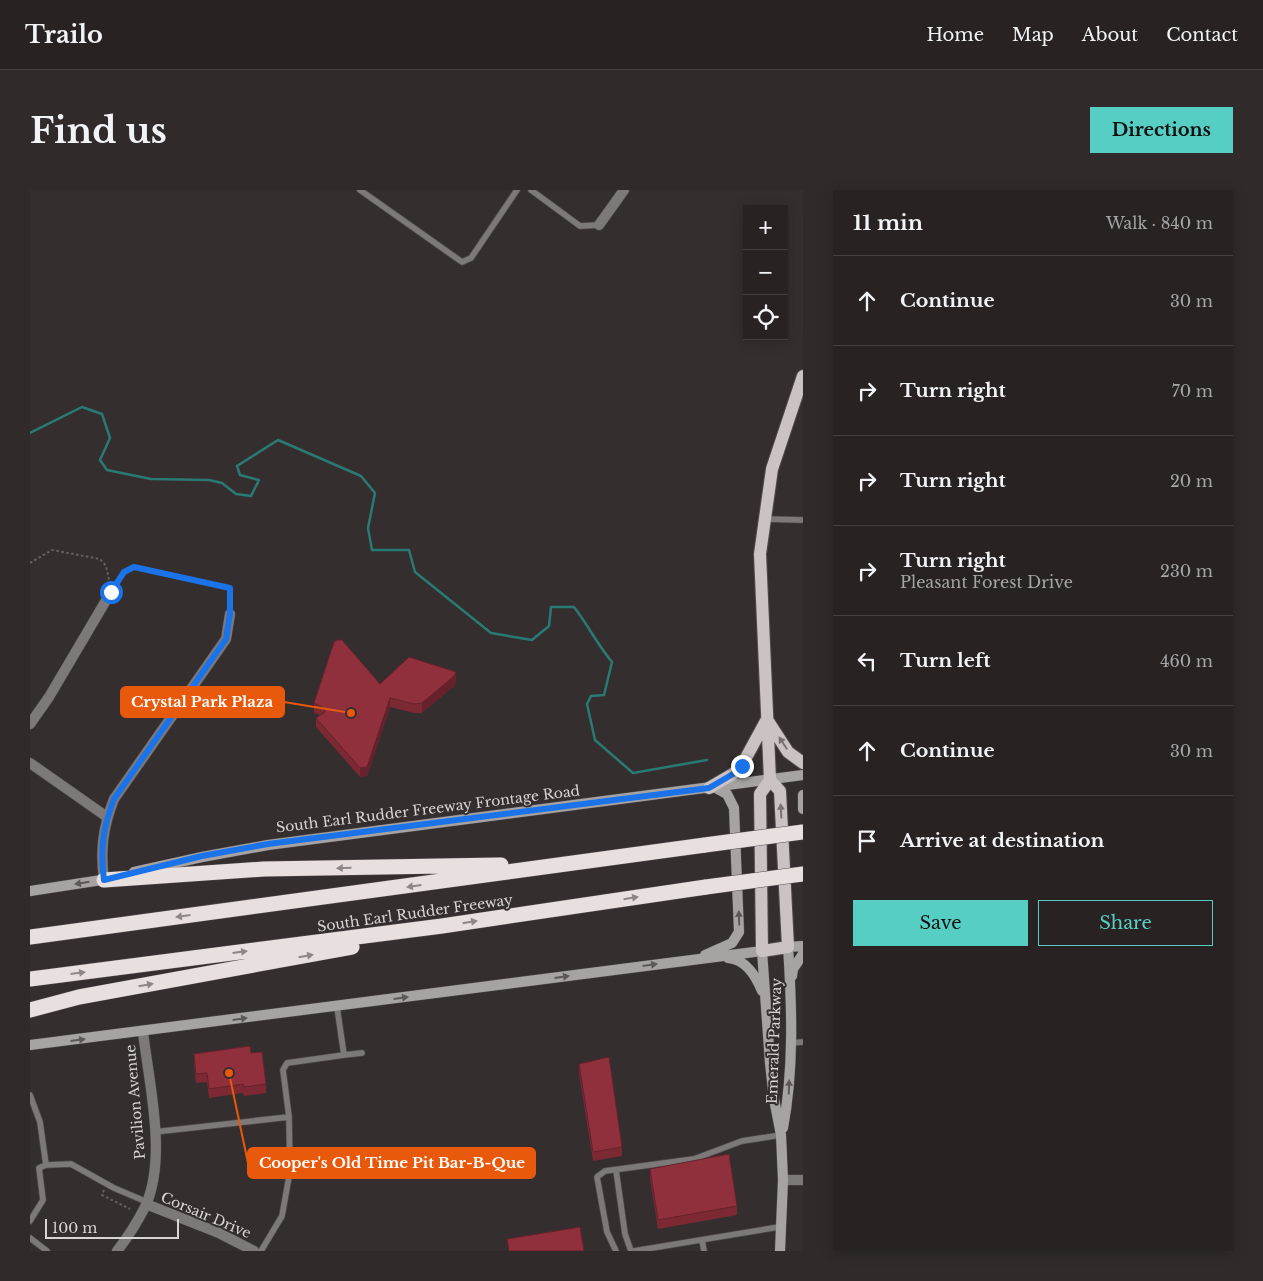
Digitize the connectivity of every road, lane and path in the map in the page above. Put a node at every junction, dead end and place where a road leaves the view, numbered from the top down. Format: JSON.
{"nodes":[{"id":1,"x":360,"y":190,"type":"edge"},
{"id":2,"x":517,"y":190,"type":"edge"},
{"id":3,"x":531,"y":190,"type":"edge"},
{"id":4,"x":624,"y":190,"type":"edge"},
{"id":5,"x":599,"y":226,"type":"joint"},
{"id":6,"x":803,"y":376,"type":"edge"},
{"id":7,"x":764,"y":519,"type":"junction"},
{"id":8,"x":803,"y":520,"type":"edge"},
{"id":9,"x":30,"y":563,"type":"edge"},
{"id":10,"x":111,"y":592,"type":"junction"},
{"id":11,"x":230,"y":614,"type":"joint"},
{"id":12,"x":767,"y":719,"type":"junction"},
{"id":13,"x":30,"y":724,"type":"edge"},
{"id":14,"x":30,"y":763,"type":"edge"},
{"id":15,"x":803,"y":763,"type":"edge"},
{"id":16,"x":803,"y":775,"type":"edge"},
{"id":17,"x":770,"y":780,"type":"junction"},
{"id":18,"x":712,"y":787,"type":"junction"},
{"id":19,"x":803,"y":795,"type":"edge"},
{"id":20,"x":803,"y":809,"type":"edge"},
{"id":21,"x":107,"y":817,"type":"junction"},
{"id":22,"x":803,"y":832,"type":"edge"},
{"id":23,"x":568,"y":864,"type":"junction"},
{"id":24,"x":803,"y":874,"type":"edge"},
{"id":25,"x":104,"y":880,"type":"junction"},
{"id":26,"x":30,"y":891,"type":"edge"},
{"id":27,"x":442,"y":926,"type":"junction"},
{"id":28,"x":30,"y":937,"type":"edge"},
{"id":29,"x":803,"y":946,"type":"edge"},
{"id":30,"x":788,"y":948,"type":"junction"},
{"id":31,"x":762,"y":951,"type":"junction"},
{"id":32,"x":803,"y":954,"type":"edge"},
{"id":33,"x":712,"y":958,"type":"junction"},
{"id":34,"x":697,"y":959,"type":"junction"},
{"id":35,"x":30,"y":979,"type":"edge"},
{"id":36,"x":790,"y":984,"type":"junction"},
{"id":37,"x":764,"y":996,"type":"junction"},
{"id":38,"x":337,"y":1007,"type":"junction"},
{"id":39,"x":30,"y":1010,"type":"edge"},
{"id":40,"x":143,"y":1032,"type":"junction"},
{"id":41,"x":803,"y":1042,"type":"edge"},
{"id":42,"x":790,"y":1043,"type":"junction"},
{"id":43,"x":30,"y":1045,"type":"edge"},
{"id":44,"x":362,"y":1053,"type":"dead end"},
{"id":45,"x":344,"y":1055,"type":"junction"},
{"id":46,"x":30,"y":1095,"type":"edge"},
{"id":47,"x":36,"y":1114,"type":"junction"},
{"id":48,"x":289,"y":1117,"type":"junction"},
{"id":49,"x":30,"y":1118,"type":"edge"},
{"id":50,"x":154,"y":1132,"type":"junction"},
{"id":51,"x":781,"y":1135,"type":"junction"},
{"id":52,"x":46,"y":1165,"type":"junction"},
{"id":53,"x":616,"y":1170,"type":"junction"},
{"id":54,"x":783,"y":1180,"type":"junction"},
{"id":55,"x":803,"y":1180,"type":"edge"},
{"id":56,"x":103,"y":1188,"type":"dead end"},
{"id":57,"x":146,"y":1203,"type":"junction"},
{"id":58,"x":130,"y":1209,"type":"dead end"},
{"id":59,"x":30,"y":1221,"type":"edge"},
{"id":60,"x":779,"y":1227,"type":"junction"},
{"id":61,"x":30,"y":1238,"type":"edge"},
{"id":62,"x":702,"y":1240,"type":"junction"},
{"id":63,"x":673,"y":1244,"type":"junction"},
{"id":64,"x":47,"y":1251,"type":"edge"},
{"id":65,"x":117,"y":1251,"type":"edge"},
{"id":66,"x":254,"y":1251,"type":"edge"},
{"id":67,"x":261,"y":1251,"type":"edge"},
{"id":68,"x":616,"y":1251,"type":"edge"},
{"id":69,"x":637,"y":1251,"type":"edge"},
{"id":70,"x":674,"y":1251,"type":"edge"},
{"id":71,"x":704,"y":1251,"type":"edge"},
{"id":72,"x":780,"y":1251,"type":"edge"}],
"edges":[{"from":1,"to":2,"type":"lane"},
{"from":3,"to":5,"type":"lane"},
{"from":4,"to":5,"type":"street"},
{"from":6,"to":7,"type":"main road"},
{"from":7,"to":8,"type":"lane"},
{"from":7,"to":12,"type":"main road"},
{"from":9,"to":10,"type":"path"},
{"from":10,"to":11,"type":"path"},
{"from":10,"to":13,"type":"street"},
{"from":11,"to":21,"type":"street"},
{"from":15,"to":12,"type":"main road","one_way":true},
{"from":12,"to":17,"type":"main road"},
{"from":12,"to":18,"type":"main road"},
{"from":14,"to":21,"type":"street"},
{"from":16,"to":17,"type":"main road","name":"South Earl Rudder Freeway Frontage Road"},
{"from":17,"to":18,"type":"main road","name":"South Earl Rudder Freeway Frontage Road"},
{"from":30,"to":17,"type":"main road","one_way":true},
{"from":17,"to":31,"type":"main road"},
{"from":18,"to":25,"type":"main road","name":"South Earl Rudder Freeway Frontage Road"},
{"from":34,"to":18,"type":"main road","one_way":true},
{"from":19,"to":20,"type":"main road"},
{"from":21,"to":25,"type":"street"},
{"from":22,"to":23,"type":"highway","name":"South Earl Rudder Freeway","bridge":true},
{"from":23,"to":25,"type":"highway","one_way":true},
{"from":23,"to":28,"type":"highway","name":"South Earl Rudder Freeway","one_way":true},
{"from":27,"to":24,"type":"highway","name":"South Earl Rudder Freeway","one_way":true,"bridge":true},
{"from":25,"to":26,"type":"main road","name":"South Earl Rudder Freeway Frontage Road","one_way":true},
{"from":35,"to":27,"type":"highway","name":"South Earl Rudder Freeway","one_way":true},
{"from":39,"to":27,"type":"highway","one_way":true},
{"from":29,"to":30,"type":"main road"},
{"from":30,"to":31,"type":"main road"},
{"from":30,"to":36,"type":"main road","name":"Emerald Parkway"},
{"from":31,"to":33,"type":"main road"},
{"from":31,"to":37,"type":"main road","name":"Emerald Parkway"},
{"from":32,"to":36,"type":"main road"},
{"from":33,"to":34,"type":"main road"},
{"from":33,"to":37,"type":"main road"},
{"from":38,"to":34,"type":"main road","one_way":true},
{"from":36,"to":42,"type":"main road","name":"Emerald Parkway"},
{"from":37,"to":51,"type":"main road","name":"Emerald Parkway"},
{"from":40,"to":38,"type":"main road","one_way":true},
{"from":38,"to":45,"type":"lane"},
{"from":43,"to":40,"type":"main road","one_way":true},
{"from":40,"to":50,"type":"street","name":"Pavilion Avenue"},
{"from":41,"to":42,"type":"lane"},
{"from":51,"to":42,"type":"main road","name":"Emerald Parkway","one_way":true},
{"from":44,"to":45,"type":"lane"},
{"from":45,"to":48,"type":"lane"},
{"from":46,"to":47,"type":"lane"},
{"from":47,"to":49,"type":"lane"},
{"from":47,"to":52,"type":"lane"},
{"from":48,"to":50,"type":"lane"},
{"from":48,"to":67,"type":"lane"},
{"from":50,"to":57,"type":"street","name":"Pavilion Avenue"},
{"from":51,"to":53,"type":"lane"},
{"from":51,"to":54,"type":"main road","name":"Emerald Parkway"},
{"from":52,"to":57,"type":"lane"},
{"from":52,"to":59,"type":"lane"},
{"from":53,"to":68,"type":"lane"},
{"from":53,"to":69,"type":"lane"},
{"from":54,"to":55,"type":"street"},
{"from":54,"to":60,"type":"main road","name":"Emerald Parkway"},
{"from":56,"to":58,"type":"path"},
{"from":57,"to":65,"type":"street","name":"Pavilion Avenue"},
{"from":57,"to":66,"type":"street","name":"Corsair Drive"},
{"from":60,"to":62,"type":"lane"},
{"from":60,"to":72,"type":"main road","name":"Emerald Parkway"},
{"from":61,"to":64,"type":"lane"},
{"from":62,"to":63,"type":"lane"},
{"from":62,"to":71,"type":"lane"},
{"from":63,"to":69,"type":"lane"},
{"from":63,"to":70,"type":"lane"}]}
